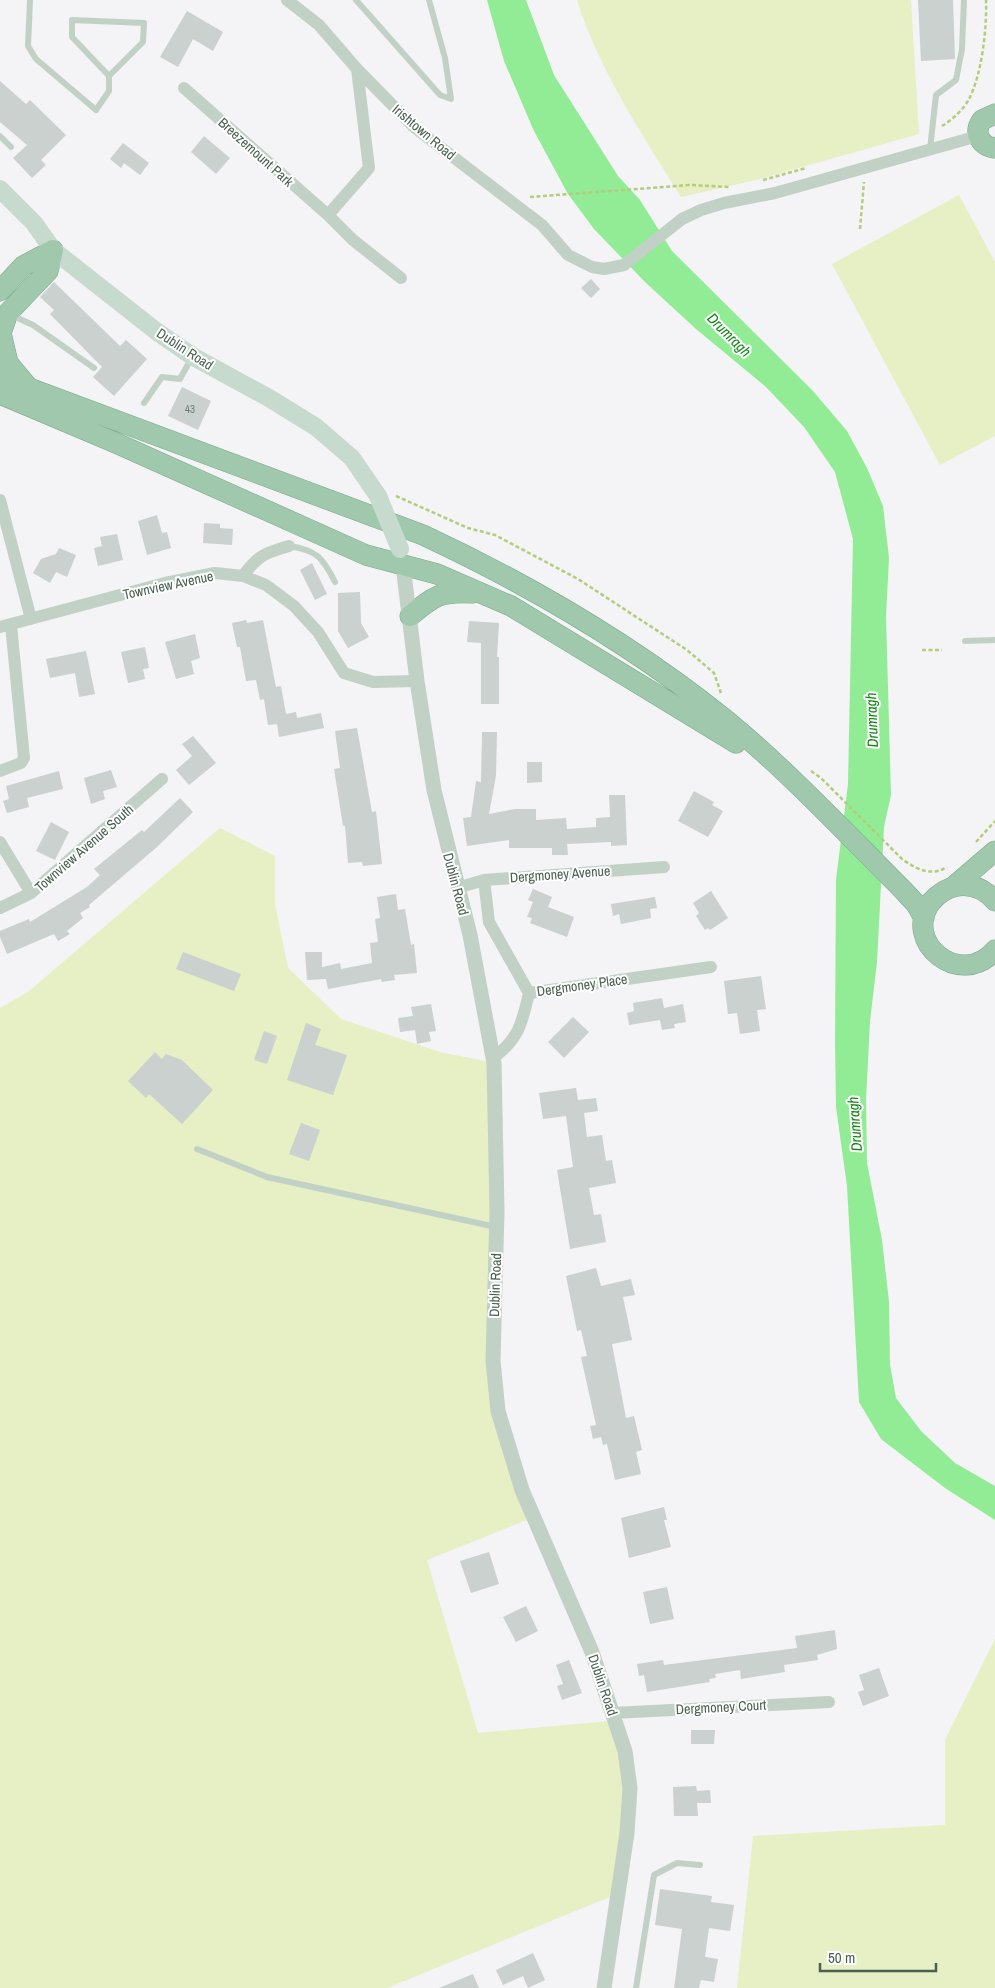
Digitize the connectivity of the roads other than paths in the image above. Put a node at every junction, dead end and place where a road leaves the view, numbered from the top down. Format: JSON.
{"nodes":[{"id":1,"x":30,"y":0,"type":"edge"},
{"id":2,"x":356,"y":0,"type":"edge"},
{"id":3,"x":429,"y":0,"type":"edge"},
{"id":4,"x":964,"y":0,"type":"edge"},
{"id":5,"x":292,"y":1,"type":"edge"},
{"id":6,"x":356,"y":70,"type":"junction"},
{"id":7,"x":109,"y":76,"type":"junction"},
{"id":8,"x":184,"y":88,"type":"dead end"},
{"id":9,"x":994,"y":108,"type":"edge"},
{"id":10,"x":0,"y":136,"type":"edge"},
{"id":11,"x":978,"y":136,"type":"junction"},
{"id":12,"x":11,"y":146,"type":"dead end"},
{"id":13,"x":995,"y":148,"type":"edge"},
{"id":14,"x":930,"y":150,"type":"junction"},
{"id":15,"x":0,"y":189,"type":"edge"},
{"id":16,"x":328,"y":215,"type":"junction"},
{"id":17,"x":53,"y":250,"type":"junction"},
{"id":18,"x":401,"y":278,"type":"dead end"},
{"id":19,"x":0,"y":291,"type":"edge"},
{"id":20,"x":8,"y":313,"type":"junction"},
{"id":21,"x":192,"y":356,"type":"junction"},
{"id":22,"x":94,"y":368,"type":"dead end"},
{"id":23,"x":0,"y":377,"type":"edge"},
{"id":24,"x":29,"y":388,"type":"junction"},
{"id":25,"x":0,"y":394,"type":"edge"},
{"id":26,"x":144,"y":404,"type":"dead end"},
{"id":27,"x":0,"y":500,"type":"edge"},
{"id":28,"x":289,"y":546,"type":"joint"},
{"id":29,"x":402,"y":557,"type":"junction"},
{"id":30,"x":243,"y":576,"type":"junction"},
{"id":31,"x":335,"y":582,"type":"dead end"},
{"id":32,"x":485,"y":594,"type":"junction"},
{"id":33,"x":410,"y":616,"type":"junction"},
{"id":34,"x":31,"y":619,"type":"junction"},
{"id":35,"x":5,"y":626,"type":"edge"},
{"id":36,"x":995,"y":640,"type":"edge"},
{"id":37,"x":965,"y":641,"type":"dead end"},
{"id":38,"x":417,"y":681,"type":"junction"},
{"id":39,"x":0,"y":771,"type":"edge"},
{"id":40,"x":783,"y":771,"type":"junction"},
{"id":41,"x":162,"y":779,"type":"dead end"},
{"id":42,"x":0,"y":842,"type":"edge"},
{"id":43,"x":995,"y":851,"type":"edge"},
{"id":44,"x":664,"y":867,"type":"dead end"},
{"id":45,"x":484,"y":880,"type":"junction"},
{"id":46,"x":898,"y":886,"type":"junction"},
{"id":47,"x":953,"y":887,"type":"junction"},
{"id":48,"x":457,"y":888,"type":"junction"},
{"id":49,"x":32,"y":894,"type":"junction"},
{"id":50,"x":995,"y":895,"type":"edge"},
{"id":51,"x":935,"y":898,"type":"junction"},
{"id":52,"x":0,"y":908,"type":"edge"},
{"id":53,"x":924,"y":918,"type":"junction"},
{"id":54,"x":995,"y":950,"type":"edge"},
{"id":55,"x":986,"y":966,"type":"edge"},
{"id":56,"x":711,"y":967,"type":"dead end"},
{"id":57,"x":529,"y":993,"type":"junction"},
{"id":58,"x":493,"y":1058,"type":"junction"},
{"id":59,"x":197,"y":1149,"type":"dead end"},
{"id":60,"x":497,"y":1228,"type":"junction"},
{"id":61,"x":829,"y":1702,"type":"dead end"},
{"id":62,"x":613,"y":1713,"type":"junction"},
{"id":63,"x":700,"y":1864,"type":"dead end"},
{"id":64,"x":604,"y":1988,"type":"edge"},
{"id":65,"x":636,"y":1988,"type":"edge"}],
"edges":[{"from":1,"to":7,"type":"lane"},
{"from":2,"to":3,"type":"lane"},
{"from":4,"to":14,"type":"lane"},
{"from":5,"to":6,"type":"street","name":"Irishtown Road"},
{"from":6,"to":14,"type":"street","name":"Irishtown Road"},
{"from":6,"to":16,"type":"street"},
{"from":7,"to":7,"type":"lane"},
{"from":8,"to":16,"type":"street","name":"Breezemount Park"},
{"from":9,"to":11,"type":"highway"},
{"from":10,"to":12,"type":"lane"},
{"from":11,"to":13,"type":"highway"},
{"from":11,"to":14,"type":"street"},
{"from":15,"to":17,"type":"main road","name":"Dublin Road"},
{"from":16,"to":18,"type":"street","name":"Breezemount Park"},
{"from":17,"to":19,"type":"highway"},
{"from":17,"to":20,"type":"highway"},
{"from":17,"to":21,"type":"main road","name":"Dublin Road"},
{"from":20,"to":22,"type":"lane"},
{"from":20,"to":24,"type":"highway"},
{"from":21,"to":26,"type":"lane"},
{"from":21,"to":29,"type":"main road","name":"Dublin Road","bridge":true},
{"from":23,"to":24,"type":"highway"},
{"from":24,"to":40,"type":"highway"},
{"from":25,"to":29,"type":"highway"},
{"from":27,"to":34,"type":"street"},
{"from":28,"to":30,"type":"street"},
{"from":28,"to":31,"type":"lane"},
{"from":29,"to":32,"type":"highway"},
{"from":29,"to":33,"type":"street","name":"Dublin Road"},
{"from":30,"to":34,"type":"street","name":"Townview Avenue"},
{"from":30,"to":38,"type":"street","name":"Townview Avenue"},
{"from":32,"to":33,"type":"highway"},
{"from":32,"to":40,"type":"highway"},
{"from":33,"to":38,"type":"street","name":"Dublin Road"},
{"from":34,"to":35,"type":"street","name":"Townview Avenue"},
{"from":35,"to":39,"type":"street"},
{"from":36,"to":37,"type":"lane"},
{"from":38,"to":48,"type":"street","name":"Dublin Road"},
{"from":40,"to":46,"type":"highway"},
{"from":41,"to":49,"type":"street","name":"Townview Avenue South"},
{"from":42,"to":49,"type":"street"},
{"from":43,"to":47,"type":"highway"},
{"from":44,"to":45,"type":"street","name":"Dergmoney Avenue"},
{"from":45,"to":48,"type":"street","name":"Dergmoney Avenue"},
{"from":45,"to":57,"type":"street"},
{"from":46,"to":51,"type":"highway"},
{"from":46,"to":53,"type":"highway"},
{"from":47,"to":50,"type":"highway"},
{"from":47,"to":51,"type":"highway"},
{"from":48,"to":58,"type":"street","name":"Dublin Road"},
{"from":49,"to":52,"type":"street","name":"Townview Avenue South"},
{"from":51,"to":53,"type":"highway"},
{"from":53,"to":55,"type":"highway"},
{"from":54,"to":55,"type":"highway"},
{"from":56,"to":57,"type":"street","name":"Dergmoney Place"},
{"from":57,"to":58,"type":"street","name":"Dergmoney Place"},
{"from":58,"to":60,"type":"street","name":"Dublin Road"},
{"from":59,"to":60,"type":"lane"},
{"from":60,"to":62,"type":"street","name":"Dublin Road"},
{"from":61,"to":62,"type":"street","name":"Dergmoney Court"},
{"from":62,"to":64,"type":"street","name":"Dublin Road"},
{"from":63,"to":65,"type":"lane"}]}
